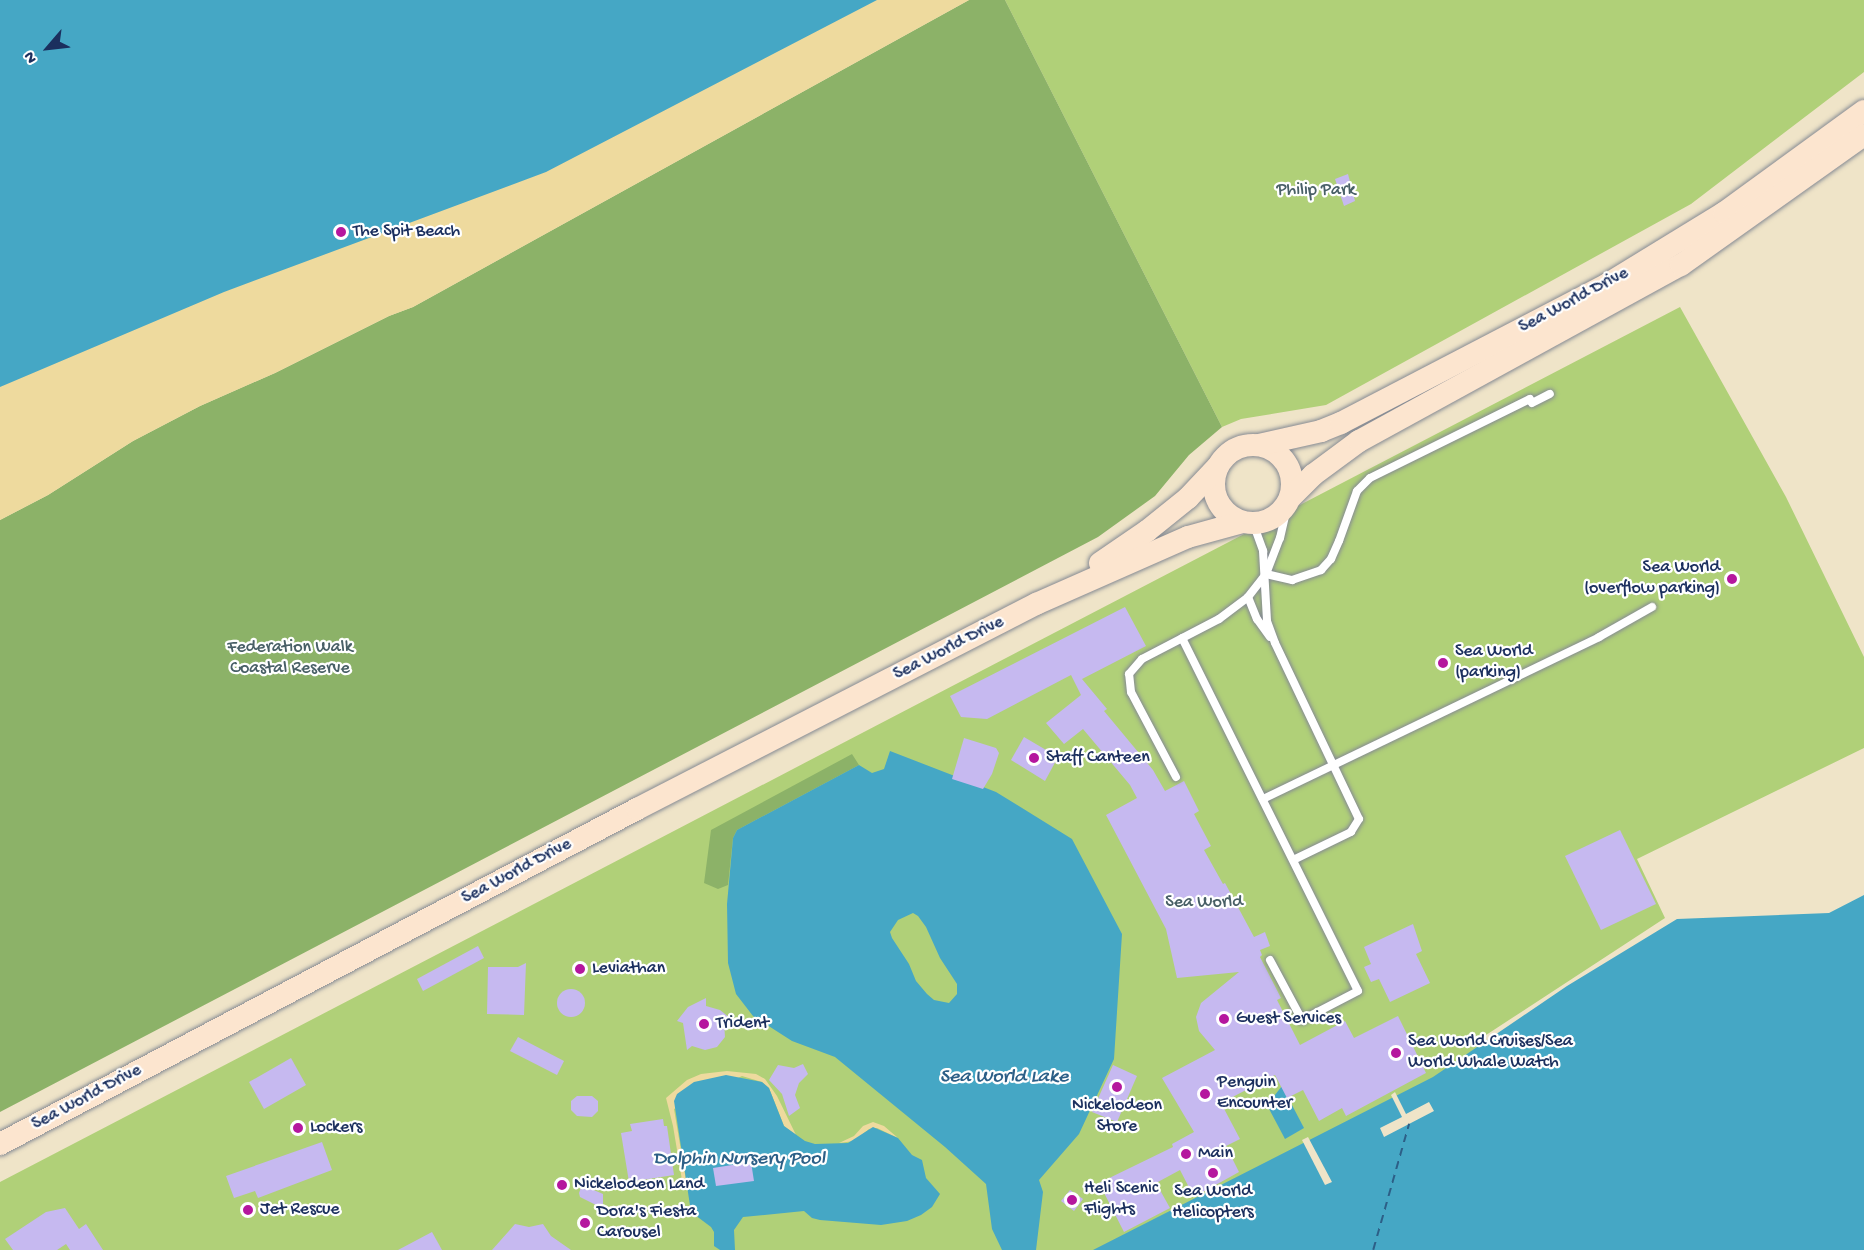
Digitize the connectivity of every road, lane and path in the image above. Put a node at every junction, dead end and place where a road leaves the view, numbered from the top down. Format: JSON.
{"nodes":[{"id":1,"x":1864,"y":111,"type":"edge"},
{"id":2,"x":1864,"y":135,"type":"edge"},
{"id":3,"x":1550,"y":394,"type":"dead end"},
{"id":4,"x":1259,"y":445,"type":"junction"},
{"id":5,"x":1218,"y":466,"type":"junction"},
{"id":6,"x":1289,"y":500,"type":"junction"},
{"id":7,"x":1247,"y":522,"type":"junction"},
{"id":8,"x":1266,"y":574,"type":"junction"},
{"id":9,"x":1248,"y":597,"type":"junction"},
{"id":10,"x":1036,"y":604,"type":"junction"},
{"id":11,"x":1652,"y":607,"type":"dead end"},
{"id":12,"x":1182,"y":638,"type":"junction"},
{"id":13,"x":1275,"y":643,"type":"junction"},
{"id":14,"x":1334,"y":764,"type":"junction"},
{"id":15,"x":1176,"y":777,"type":"dead end"},
{"id":16,"x":1263,"y":799,"type":"junction"},
{"id":17,"x":1293,"y":860,"type":"junction"},
{"id":18,"x":1270,"y":960,"type":"dead end"},
{"id":19,"x":0,"y":1144,"type":"edge"}],
"edges":[{"from":1,"to":4,"type":"street","name":"Sea World Drive"},
{"from":2,"to":6,"type":"street","name":"Sea World Drive"},
{"from":3,"to":8,"type":"lane"},
{"from":4,"to":5,"type":"street"},
{"from":4,"to":6,"type":"street"},
{"from":5,"to":7,"type":"street"},
{"from":5,"to":10,"type":"street","name":"Sea World Drive"},
{"from":6,"to":7,"type":"street"},
{"from":6,"to":8,"type":"lane"},
{"from":7,"to":8,"type":"lane"},
{"from":7,"to":10,"type":"street","name":"Sea World Drive"},
{"from":8,"to":9,"type":"lane"},
{"from":8,"to":13,"type":"lane"},
{"from":9,"to":12,"type":"lane"},
{"from":9,"to":13,"type":"lane"},
{"from":10,"to":19,"type":"street","name":"Sea World Drive"},
{"from":11,"to":14,"type":"lane"},
{"from":12,"to":15,"type":"lane"},
{"from":12,"to":16,"type":"lane"},
{"from":13,"to":14,"type":"lane"},
{"from":14,"to":16,"type":"lane"},
{"from":14,"to":17,"type":"lane"},
{"from":16,"to":17,"type":"lane"},
{"from":17,"to":18,"type":"lane"}]}
